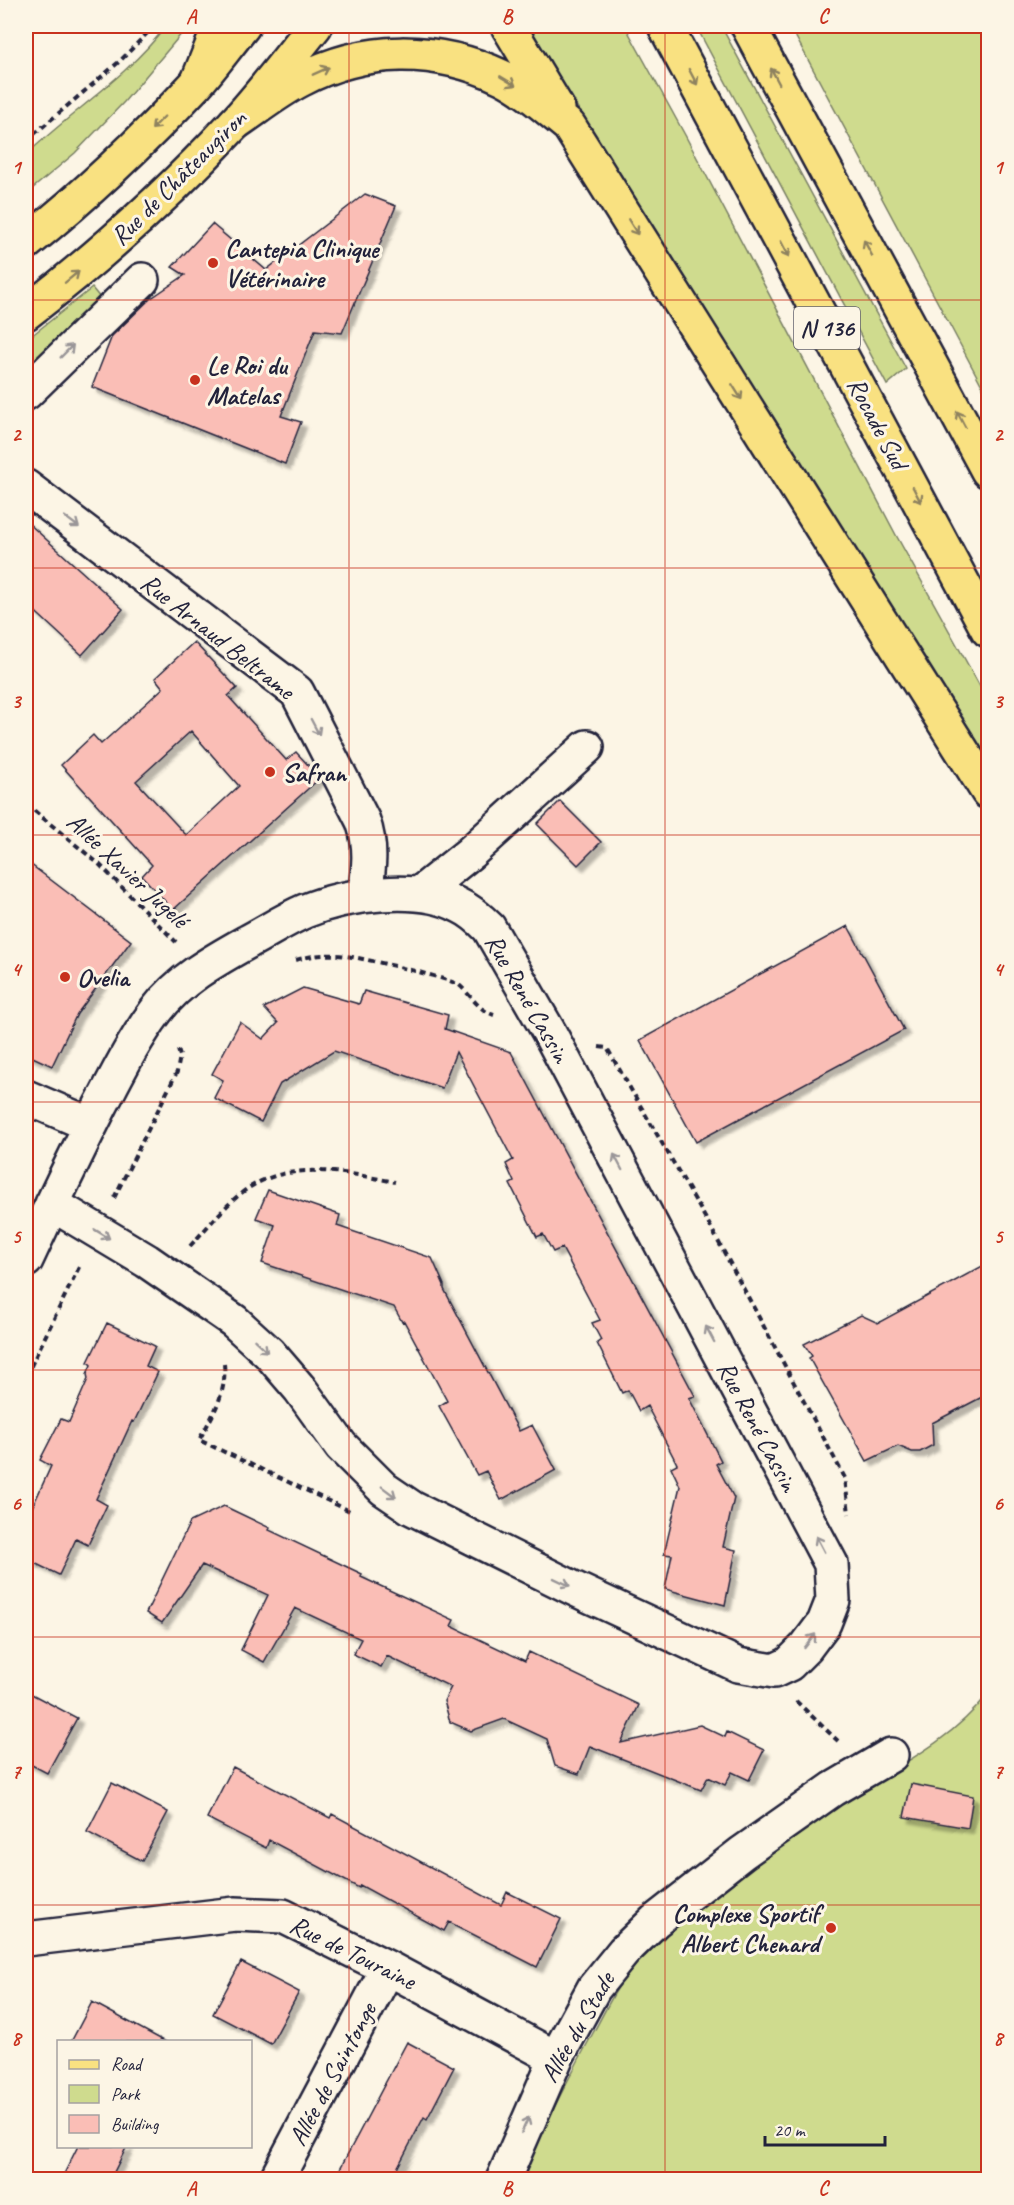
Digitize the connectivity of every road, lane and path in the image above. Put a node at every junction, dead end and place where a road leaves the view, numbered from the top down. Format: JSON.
{"nodes":[{"id":1,"x":154,"y":26,"type":"edge"},
{"id":2,"x":220,"y":26,"type":"edge"},
{"id":3,"x":243,"y":26,"type":"edge"},
{"id":4,"x":315,"y":26,"type":"edge"},
{"id":5,"x":508,"y":26,"type":"edge"},
{"id":6,"x":665,"y":26,"type":"edge"},
{"id":7,"x":748,"y":26,"type":"edge"},
{"id":8,"x":198,"y":81,"type":"junction"},
{"id":9,"x":235,"y":123,"type":"junction"},
{"id":10,"x":569,"y":126,"type":"junction"},
{"id":11,"x":26,"y":141,"type":"edge"},
{"id":12,"x":26,"y":243,"type":"edge"},
{"id":13,"x":142,"y":280,"type":"dead end"},
{"id":14,"x":26,"y":313,"type":"edge"},
{"id":15,"x":26,"y":393,"type":"edge"},
{"id":16,"x":988,"y":471,"type":"edge"},
{"id":17,"x":26,"y":487,"type":"edge"},
{"id":18,"x":988,"y":630,"type":"edge"},
{"id":19,"x":587,"y":747,"type":"dead end"},
{"id":20,"x":988,"y":792,"type":"edge"},
{"id":21,"x":26,"y":804,"type":"edge"},
{"id":22,"x":419,"y":894,"type":"junction"},
{"id":23,"x":365,"y":895,"type":"junction"},
{"id":24,"x":292,"y":961,"type":"dead end"},
{"id":25,"x":202,"y":968,"type":"junction"},
{"id":26,"x":532,"y":1003,"type":"junction"},
{"id":27,"x":176,"y":1044,"type":"dead end"},
{"id":28,"x":596,"y":1047,"type":"dead end"},
{"id":29,"x":26,"y":1097,"type":"edge"},
{"id":30,"x":91,"y":1125,"type":"junction"},
{"id":31,"x":395,"y":1182,"type":"dead end"},
{"id":32,"x":52,"y":1204,"type":"junction"},
{"id":33,"x":98,"y":1231,"type":"junction"},
{"id":34,"x":29,"y":1253,"type":"edge"},
{"id":35,"x":79,"y":1267,"type":"junction"},
{"id":36,"x":89,"y":1272,"type":"dead end"},
{"id":37,"x":165,"y":1272,"type":"junction"},
{"id":38,"x":221,"y":1357,"type":"dead end"},
{"id":39,"x":26,"y":1376,"type":"edge"},
{"id":40,"x":356,"y":1514,"type":"dead end"},
{"id":41,"x":850,"y":1525,"type":"dead end"},
{"id":42,"x":790,"y":1696,"type":"dead end"},
{"id":43,"x":879,"y":1762,"type":"joint"},
{"id":44,"x":26,"y":1939,"type":"edge"},
{"id":45,"x":388,"y":1968,"type":"junction"},
{"id":46,"x":556,"y":2058,"type":"junction"},
{"id":47,"x":276,"y":2180,"type":"edge"},
{"id":48,"x":503,"y":2180,"type":"edge"}],
"edges":[{"from":1,"to":11,"type":"path"},
{"from":2,"to":8,"type":"main road"},
{"from":3,"to":8,"type":"main road","name":"Rue de Châteaugiron"},
{"from":4,"to":9,"type":"main road","name":"Rue de Châteaugiron"},
{"from":5,"to":10,"type":"main road"},
{"from":6,"to":18,"type":"main road","name":"Rocade Sud","number":"N 136","one_way":true},
{"from":16,"to":7,"type":"main road","number":"N 136","one_way":true},
{"from":8,"to":12,"type":"main road","name":"Rue de Châteaugiron","one_way":true},
{"from":9,"to":10,"type":"main road","one_way":true},
{"from":14,"to":9,"type":"main road","name":"Rue de Châteaugiron","one_way":true},
{"from":10,"to":20,"type":"main road","one_way":true},
{"from":15,"to":13,"type":"street","one_way":true},
{"from":17,"to":23,"type":"street","name":"Rue Arnaud Beltrame","one_way":true},
{"from":19,"to":22,"type":"street"},
{"from":21,"to":25,"type":"path","name":"Allée Xavier Jugelé"},
{"from":22,"to":23,"type":"street","name":"Rue René Cassin"},
{"from":22,"to":26,"type":"street","name":"Rue René Cassin"},
{"from":23,"to":25,"type":"street","name":"Rue René Cassin"},
{"from":24,"to":26,"type":"path"},
{"from":25,"to":30,"type":"street","name":"Rue René Cassin"},
{"from":37,"to":26,"type":"street","name":"Rue René Cassin","one_way":true},
{"from":27,"to":33,"type":"path"},
{"from":28,"to":41,"type":"path"},
{"from":29,"to":30,"type":"street"},
{"from":30,"to":32,"type":"street","name":"Rue René Cassin"},
{"from":31,"to":37,"type":"path"},
{"from":32,"to":33,"type":"street","name":"Rue René Cassin"},
{"from":32,"to":34,"type":"street","name":"Rue René Cassin"},
{"from":33,"to":35,"type":"path"},
{"from":33,"to":37,"type":"street","name":"Rue René Cassin","one_way":true},
{"from":34,"to":35,"type":"path"},
{"from":35,"to":36,"type":"path"},
{"from":35,"to":39,"type":"path"},
{"from":38,"to":40,"type":"path"},
{"from":42,"to":43,"type":"path"},
{"from":43,"to":46,"type":"street","name":"Allée du Stade"},
{"from":44,"to":45,"type":"street","name":"Rue de Touraine"},
{"from":45,"to":46,"type":"street","name":"Rue de Touraine"},
{"from":45,"to":47,"type":"street","name":"Allée de Saintonge"},
{"from":48,"to":46,"type":"street","name":"Allée du Stade","one_way":true}]}
